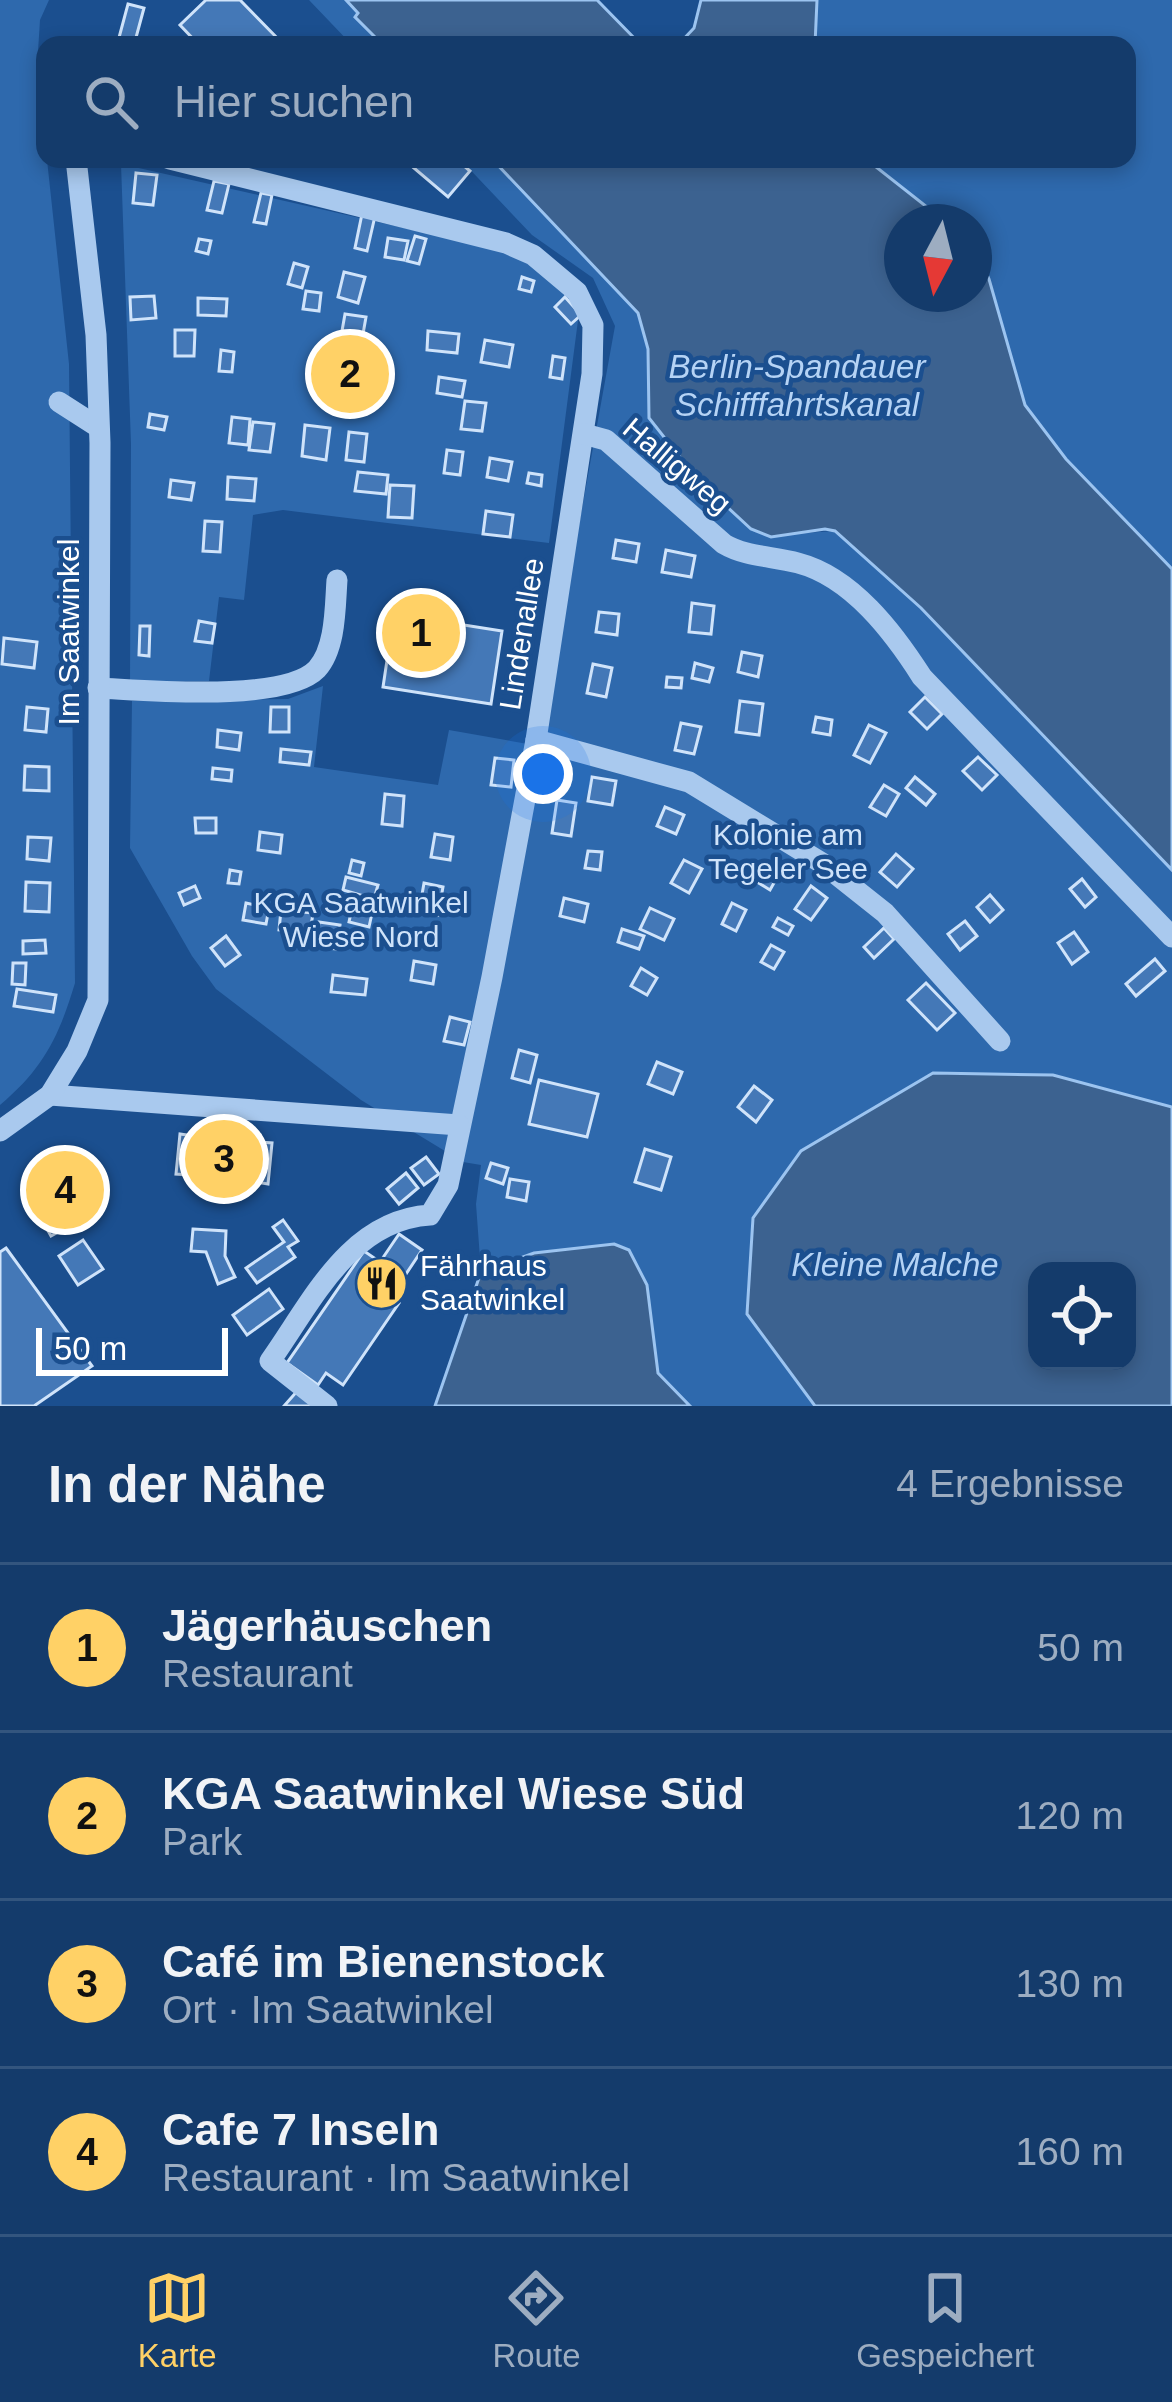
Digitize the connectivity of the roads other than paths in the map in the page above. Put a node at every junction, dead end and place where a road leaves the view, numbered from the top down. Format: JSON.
{"nodes":[{"id":1,"x":77,"y":168,"type":"edge"},
{"id":2,"x":206,"y":168,"type":"edge"},
{"id":3,"x":59,"y":402,"type":"dead end"},
{"id":4,"x":98,"y":427,"type":"junction"},
{"id":5,"x":584,"y":434,"type":"junction"},
{"id":6,"x":338,"y":580,"type":"dead end"},
{"id":7,"x":98,"y":688,"type":"junction"},
{"id":8,"x":536,"y":740,"type":"junction"},
{"id":9,"x":1172,"y":937,"type":"edge"},
{"id":10,"x":1000,"y":1041,"type":"dead end"},
{"id":11,"x":50,"y":1096,"type":"junction"},
{"id":12,"x":459,"y":1125,"type":"junction"},
{"id":13,"x":0,"y":1131,"type":"edge"},
{"id":14,"x":327,"y":1406,"type":"edge"}],
"edges":[{"from":1,"to":4,"type":"street","name":"Im Saatwinkel"},
{"from":2,"to":5,"type":"street","name":"Halligweg"},
{"from":3,"to":4,"type":"street"},
{"from":4,"to":7,"type":"street","name":"Im Saatwinkel"},
{"from":5,"to":8,"type":"street","name":"Lindenallee"},
{"from":5,"to":9,"type":"street","name":"Halligweg"},
{"from":6,"to":7,"type":"street"},
{"from":7,"to":11,"type":"street","name":"Im Saatwinkel"},
{"from":8,"to":10,"type":"street"},
{"from":8,"to":12,"type":"street","name":"Lindenallee"},
{"from":11,"to":12,"type":"street"},
{"from":11,"to":13,"type":"street","name":"Im Saatwinkel"},
{"from":12,"to":14,"type":"street"}]}
